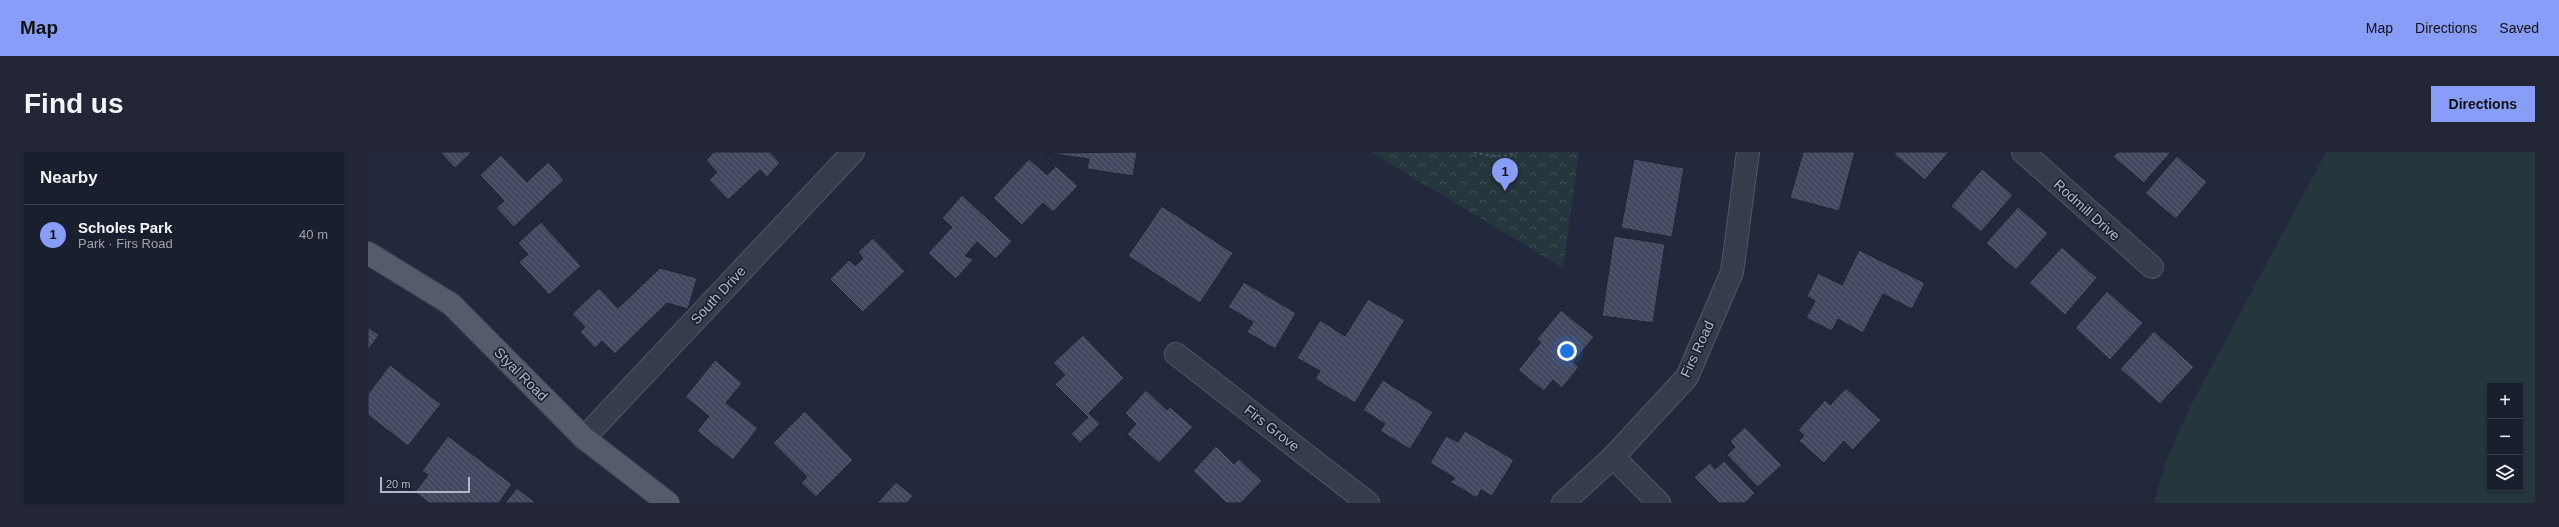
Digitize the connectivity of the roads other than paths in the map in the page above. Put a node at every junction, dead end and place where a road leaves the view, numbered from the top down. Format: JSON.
{"nodes":[{"id":1,"x":853,"y":152,"type":"edge"},
{"id":2,"x":1748,"y":152,"type":"edge"},
{"id":3,"x":2023,"y":152,"type":"edge"},
{"id":4,"x":368,"y":253,"type":"edge"},
{"id":5,"x":2152,"y":267,"type":"dead end"},
{"id":6,"x":1176,"y":354,"type":"dead end"},
{"id":7,"x":584,"y":438,"type":"junction"},
{"id":8,"x":1614,"y":457,"type":"junction"},
{"id":9,"x":668,"y":503,"type":"edge"},
{"id":10,"x":1368,"y":503,"type":"edge"},
{"id":11,"x":1563,"y":503,"type":"edge"},
{"id":12,"x":1659,"y":503,"type":"edge"}],
"edges":[{"from":1,"to":7,"type":"street","name":"South Drive"},
{"from":2,"to":8,"type":"street","name":"Firs Road"},
{"from":3,"to":5,"type":"street","name":"Rodmill Drive"},
{"from":4,"to":7,"type":"main road","name":"Styal Road"},
{"from":6,"to":10,"type":"street","name":"Firs Grove"},
{"from":7,"to":9,"type":"main road","name":"Styal Road"},
{"from":8,"to":11,"type":"street","name":"Firs Road"},
{"from":8,"to":12,"type":"street"}]}
